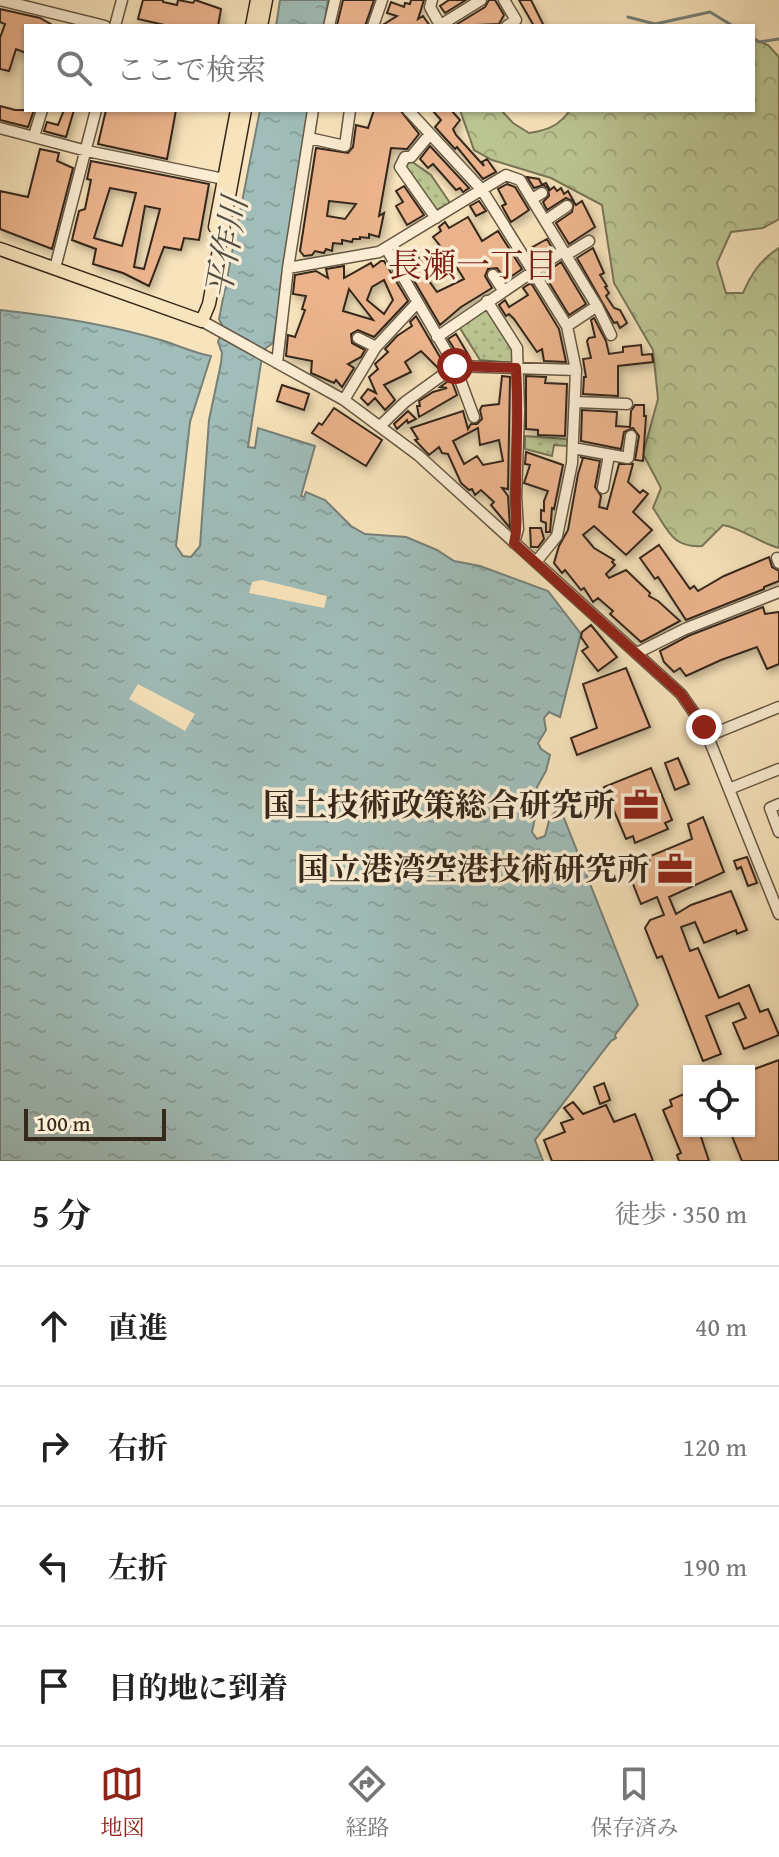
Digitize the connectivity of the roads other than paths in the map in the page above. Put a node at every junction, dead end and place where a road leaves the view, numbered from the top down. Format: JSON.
{"nodes":[{"id":1,"x":0,"y":0,"type":"edge"},
{"id":2,"x":122,"y":0,"type":"edge"},
{"id":3,"x":257,"y":0,"type":"edge"},
{"id":4,"x":266,"y":0,"type":"edge"},
{"id":5,"x":335,"y":0,"type":"edge"},
{"id":6,"x":382,"y":0,"type":"edge"},
{"id":7,"x":432,"y":0,"type":"edge"},
{"id":8,"x":481,"y":0,"type":"edge"},
{"id":9,"x":504,"y":0,"type":"edge"},
{"id":10,"x":97,"y":24,"type":"edge"},
{"id":11,"x":116,"y":24,"type":"edge"},
{"id":12,"x":252,"y":24,"type":"edge"},
{"id":13,"x":261,"y":24,"type":"edge"},
{"id":14,"x":329,"y":24,"type":"edge"},
{"id":15,"x":374,"y":24,"type":"edge"},
{"id":16,"x":439,"y":24,"type":"edge"},
{"id":17,"x":443,"y":24,"type":"edge"},
{"id":18,"x":510,"y":24,"type":"edge"},
{"id":19,"x":41,"y":112,"type":"edge"},
{"id":20,"x":96,"y":112,"type":"edge"},
{"id":21,"x":237,"y":112,"type":"edge"},
{"id":22,"x":245,"y":112,"type":"edge"},
{"id":23,"x":313,"y":112,"type":"edge"},
{"id":24,"x":350,"y":112,"type":"edge"},
{"id":25,"x":410,"y":112,"type":"edge"},
{"id":26,"x":0,"y":128,"type":"edge"},
{"id":27,"x":430,"y":134,"type":"junction"},
{"id":28,"x":34,"y":136,"type":"junction"},
{"id":29,"x":309,"y":138,"type":"junction"},
{"id":30,"x":87,"y":151,"type":"junction"},
{"id":31,"x":224,"y":179,"type":"junction"},
{"id":32,"x":482,"y":190,"type":"junction"},
{"id":33,"x":542,"y":193,"type":"dead end"},
{"id":34,"x":532,"y":199,"type":"junction"},
{"id":35,"x":567,"y":206,"type":"dead end"},
{"id":36,"x":436,"y":218,"type":"junction"},
{"id":37,"x":545,"y":221,"type":"junction"},
{"id":38,"x":589,"y":241,"type":"dead end"},
{"id":39,"x":386,"y":248,"type":"junction"},
{"id":40,"x":0,"y":249,"type":"edge"},
{"id":41,"x":564,"y":253,"type":"junction"},
{"id":42,"x":55,"y":268,"type":"junction"},
{"id":43,"x":288,"y":268,"type":"junction"},
{"id":44,"x":532,"y":271,"type":"junction"},
{"id":45,"x":493,"y":275,"type":"dead end"},
{"id":46,"x":503,"y":290,"type":"junction"},
{"id":47,"x":487,"y":301,"type":"junction"},
{"id":48,"x":417,"y":303,"type":"junction"},
{"id":49,"x":597,"y":306,"type":"junction"},
{"id":50,"x":202,"y":321,"type":"junction"},
{"id":51,"x":567,"y":326,"type":"junction"},
{"id":52,"x":611,"y":335,"type":"dead end"},
{"id":53,"x":437,"y":337,"type":"junction"},
{"id":54,"x":358,"y":338,"type":"dead end"},
{"id":55,"x":376,"y":347,"type":"junction"},
{"id":56,"x":272,"y":360,"type":"junction"},
{"id":57,"x":455,"y":366,"type":"junction"},
{"id":58,"x":516,"y":368,"type":"junction"},
{"id":59,"x":576,"y":370,"type":"junction"},
{"id":60,"x":344,"y":400,"type":"junction"},
{"id":61,"x":575,"y":402,"type":"junction"},
{"id":62,"x":627,"y":404,"type":"dead end"},
{"id":63,"x":474,"y":417,"type":"dead end"},
{"id":64,"x":380,"y":426,"type":"junction"},
{"id":65,"x":631,"y":436,"type":"dead end"},
{"id":66,"x":573,"y":448,"type":"junction"},
{"id":67,"x":609,"y":455,"type":"junction"},
{"id":68,"x":603,"y":488,"type":"dead end"},
{"id":69,"x":514,"y":543,"type":"junction"},
{"id":70,"x":536,"y":562,"type":"junction"},
{"id":71,"x":779,"y":592,"type":"edge"},
{"id":72,"x":637,"y":653,"type":"junction"},
{"id":73,"x":779,"y":707,"type":"edge"},
{"id":74,"x":708,"y":736,"type":"junction"},
{"id":75,"x":779,"y":769,"type":"edge"},
{"id":76,"x":729,"y":789,"type":"junction"},
{"id":77,"x":779,"y":804,"type":"edge"},
{"id":78,"x":779,"y":832,"type":"edge"},
{"id":79,"x":779,"y":914,"type":"edge"}],
"edges":[{"from":1,"to":10,"type":"street"},
{"from":2,"to":11,"type":"street"},
{"from":3,"to":12,"type":"main road"},
{"from":4,"to":13,"type":"main road"},
{"from":5,"to":14,"type":"street"},
{"from":6,"to":15,"type":"street"},
{"from":7,"to":16,"type":"street"},
{"from":8,"to":17,"type":"street"},
{"from":9,"to":18,"type":"street"},
{"from":19,"to":28,"type":"street"},
{"from":20,"to":30,"type":"street"},
{"from":21,"to":31,"type":"main road"},
{"from":22,"to":50,"type":"main road"},
{"from":23,"to":29,"type":"street"},
{"from":24,"to":29,"type":"street"},
{"from":25,"to":27,"type":"street"},
{"from":26,"to":28,"type":"street"},
{"from":27,"to":32,"type":"street"},
{"from":27,"to":36,"type":"street"},
{"from":28,"to":30,"type":"street"},
{"from":29,"to":43,"type":"street"},
{"from":30,"to":31,"type":"street"},
{"from":30,"to":42,"type":"street"},
{"from":31,"to":50,"type":"main road"},
{"from":32,"to":34,"type":"street"},
{"from":32,"to":36,"type":"street"},
{"from":32,"to":44,"type":"street"},
{"from":33,"to":34,"type":"street"},
{"from":34,"to":37,"type":"street"},
{"from":35,"to":37,"type":"street"},
{"from":36,"to":39,"type":"street"},
{"from":37,"to":41,"type":"street"},
{"from":38,"to":41,"type":"street"},
{"from":39,"to":43,"type":"street"},
{"from":39,"to":48,"type":"street"},
{"from":40,"to":42,"type":"main road"},
{"from":41,"to":44,"type":"street"},
{"from":41,"to":49,"type":"street"},
{"from":42,"to":50,"type":"main road"},
{"from":43,"to":56,"type":"street"},
{"from":44,"to":46,"type":"street"},
{"from":44,"to":51,"type":"street"},
{"from":45,"to":46,"type":"street"},
{"from":46,"to":47,"type":"street"},
{"from":47,"to":53,"type":"street"},
{"from":47,"to":58,"type":"street"},
{"from":48,"to":53,"type":"street"},
{"from":48,"to":55,"type":"street"},
{"from":49,"to":51,"type":"street"},
{"from":49,"to":52,"type":"street"},
{"from":50,"to":56,"type":"street"},
{"from":51,"to":59,"type":"street"},
{"from":53,"to":57,"type":"street"},
{"from":54,"to":55,"type":"street"},
{"from":55,"to":60,"type":"street"},
{"from":56,"to":60,"type":"street"},
{"from":57,"to":58,"type":"street"},
{"from":57,"to":63,"type":"street"},
{"from":57,"to":64,"type":"street"},
{"from":58,"to":59,"type":"street"},
{"from":58,"to":69,"type":"street"},
{"from":59,"to":61,"type":"street"},
{"from":60,"to":64,"type":"street"},
{"from":61,"to":62,"type":"street"},
{"from":61,"to":66,"type":"street"},
{"from":64,"to":69,"type":"street"},
{"from":65,"to":67,"type":"street"},
{"from":66,"to":67,"type":"street"},
{"from":66,"to":70,"type":"street"},
{"from":67,"to":68,"type":"street"},
{"from":69,"to":70,"type":"street"},
{"from":70,"to":72,"type":"street"},
{"from":71,"to":72,"type":"street"},
{"from":72,"to":74,"type":"street"},
{"from":73,"to":74,"type":"street"},
{"from":74,"to":76,"type":"street"},
{"from":75,"to":76,"type":"street"},
{"from":76,"to":79,"type":"street"},
{"from":77,"to":78,"type":"street"}]}
